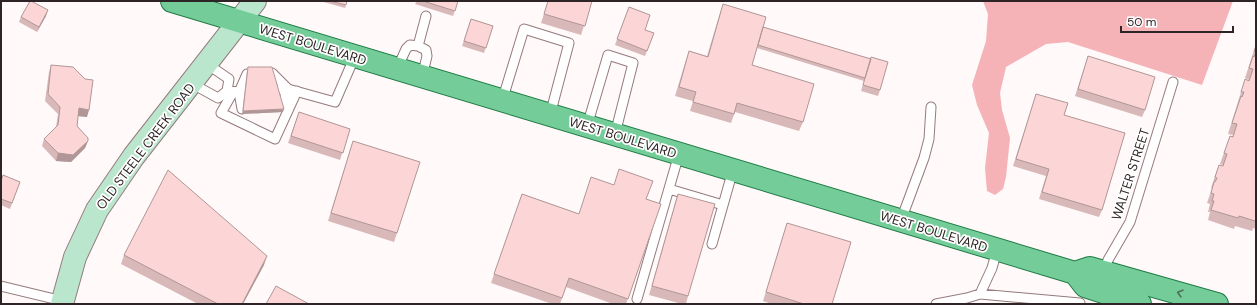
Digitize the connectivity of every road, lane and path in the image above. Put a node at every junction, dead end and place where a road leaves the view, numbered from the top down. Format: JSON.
{"nodes":[{"id":1,"x":172,"y":1,"type":"edge"},
{"id":2,"x":255,"y":1,"type":"edge"},
{"id":3,"x":426,"y":16,"type":"dead end"},
{"id":4,"x":240,"y":22,"type":"junction"},
{"id":5,"x":418,"y":46,"type":"junction"},
{"id":6,"x":355,"y":56,"type":"junction"},
{"id":7,"x":207,"y":64,"type":"junction"},
{"id":8,"x":397,"y":69,"type":"junction"},
{"id":9,"x":272,"y":73,"type":"edge"},
{"id":10,"x":247,"y":74,"type":"edge"},
{"id":11,"x":422,"y":77,"type":"junction"},
{"id":12,"x":1173,"y":82,"type":"dead end"},
{"id":13,"x":191,"y":83,"type":"junction"},
{"id":14,"x":276,"y":90,"type":"edge"},
{"id":15,"x":292,"y":90,"type":"junction"},
{"id":16,"x":236,"y":92,"type":"junction"},
{"id":17,"x":502,"y":101,"type":"junction"},
{"id":18,"x":281,"y":106,"type":"edge"},
{"id":19,"x":931,"y":108,"type":"dead end"},
{"id":20,"x":242,"y":109,"type":"edge"},
{"id":21,"x":550,"y":115,"type":"junction"},
{"id":22,"x":586,"y":126,"type":"junction"},
{"id":23,"x":615,"y":134,"type":"junction"},
{"id":24,"x":679,"y":154,"type":"junction"},
{"id":25,"x":733,"y":170,"type":"junction"},
{"id":26,"x":669,"y":189,"type":"junction"},
{"id":27,"x":723,"y":205,"type":"junction"},
{"id":28,"x":901,"y":220,"type":"junction"},
{"id":29,"x":712,"y":244,"type":"dead end"},
{"id":30,"x":997,"y":250,"type":"junction"},
{"id":31,"x":1104,"y":271,"type":"junction"},
{"id":32,"x":1,"y":286,"type":"edge"},
{"id":33,"x":1080,"y":292,"type":"edge"},
{"id":34,"x":980,"y":294,"type":"junction"},
{"id":35,"x":637,"y":299,"type":"dead end"},
{"id":36,"x":62,"y":303,"type":"edge"},
{"id":37,"x":936,"y":304,"type":"edge"},
{"id":38,"x":1140,"y":304,"type":"edge"},
{"id":39,"x":1217,"y":304,"type":"edge"}],
"edges":[{"from":1,"to":4,"type":"main road","name":"WEST BOULEVARD"},
{"from":2,"to":4,"type":"main road","name":"OLD STEELE CREEK ROAD"},
{"from":3,"to":5,"type":"lane"},
{"from":4,"to":6,"type":"main road","name":"WEST BOULEVARD"},
{"from":4,"to":7,"type":"main road","name":"OLD STEELE CREEK ROAD"},
{"from":5,"to":8,"type":"lane"},
{"from":5,"to":11,"type":"lane"},
{"from":6,"to":8,"type":"main road","name":"WEST BOULEVARD"},
{"from":6,"to":15,"type":"lane"},
{"from":7,"to":13,"type":"main road","name":"OLD STEELE CREEK ROAD"},
{"from":7,"to":16,"type":"lane"},
{"from":8,"to":11,"type":"main road","name":"WEST BOULEVARD"},
{"from":9,"to":15,"type":"lane"},
{"from":10,"to":16,"type":"lane"},
{"from":11,"to":17,"type":"main road","name":"WEST BOULEVARD"},
{"from":12,"to":31,"type":"lane","name":"WALTER STREET"},
{"from":13,"to":16,"type":"lane"},
{"from":13,"to":36,"type":"main road","name":"OLD STEELE CREEK ROAD"},
{"from":14,"to":15,"type":"lane"},
{"from":15,"to":16,"type":"lane"},
{"from":15,"to":18,"type":"lane"},
{"from":16,"to":20,"type":"lane"},
{"from":17,"to":21,"type":"main road","name":"WEST BOULEVARD"},
{"from":17,"to":21,"type":"lane"},
{"from":19,"to":28,"type":"lane"},
{"from":21,"to":22,"type":"main road","name":"WEST BOULEVARD"},
{"from":22,"to":23,"type":"main road","name":"WEST BOULEVARD"},
{"from":22,"to":23,"type":"lane"},
{"from":23,"to":24,"type":"main road","name":"WEST BOULEVARD"},
{"from":24,"to":25,"type":"main road","name":"WEST BOULEVARD"},
{"from":24,"to":26,"type":"lane"},
{"from":25,"to":27,"type":"lane"},
{"from":25,"to":28,"type":"main road","name":"WEST BOULEVARD"},
{"from":26,"to":27,"type":"lane"},
{"from":26,"to":35,"type":"lane"},
{"from":27,"to":29,"type":"lane"},
{"from":28,"to":30,"type":"main road","name":"WEST BOULEVARD"},
{"from":30,"to":33,"type":"main road","name":"WEST BOULEVARD"},
{"from":30,"to":34,"type":"lane"},
{"from":31,"to":33,"type":"main road","name":"WEST BOULEVARD"},
{"from":39,"to":31,"type":"main road","name":"WEST BOULEVARD","one_way":true},
{"from":32,"to":36,"type":"lane"},
{"from":33,"to":34,"type":"lane"},
{"from":33,"to":38,"type":"main road","name":"WEST BOULEVARD"},
{"from":34,"to":37,"type":"lane"}]}
